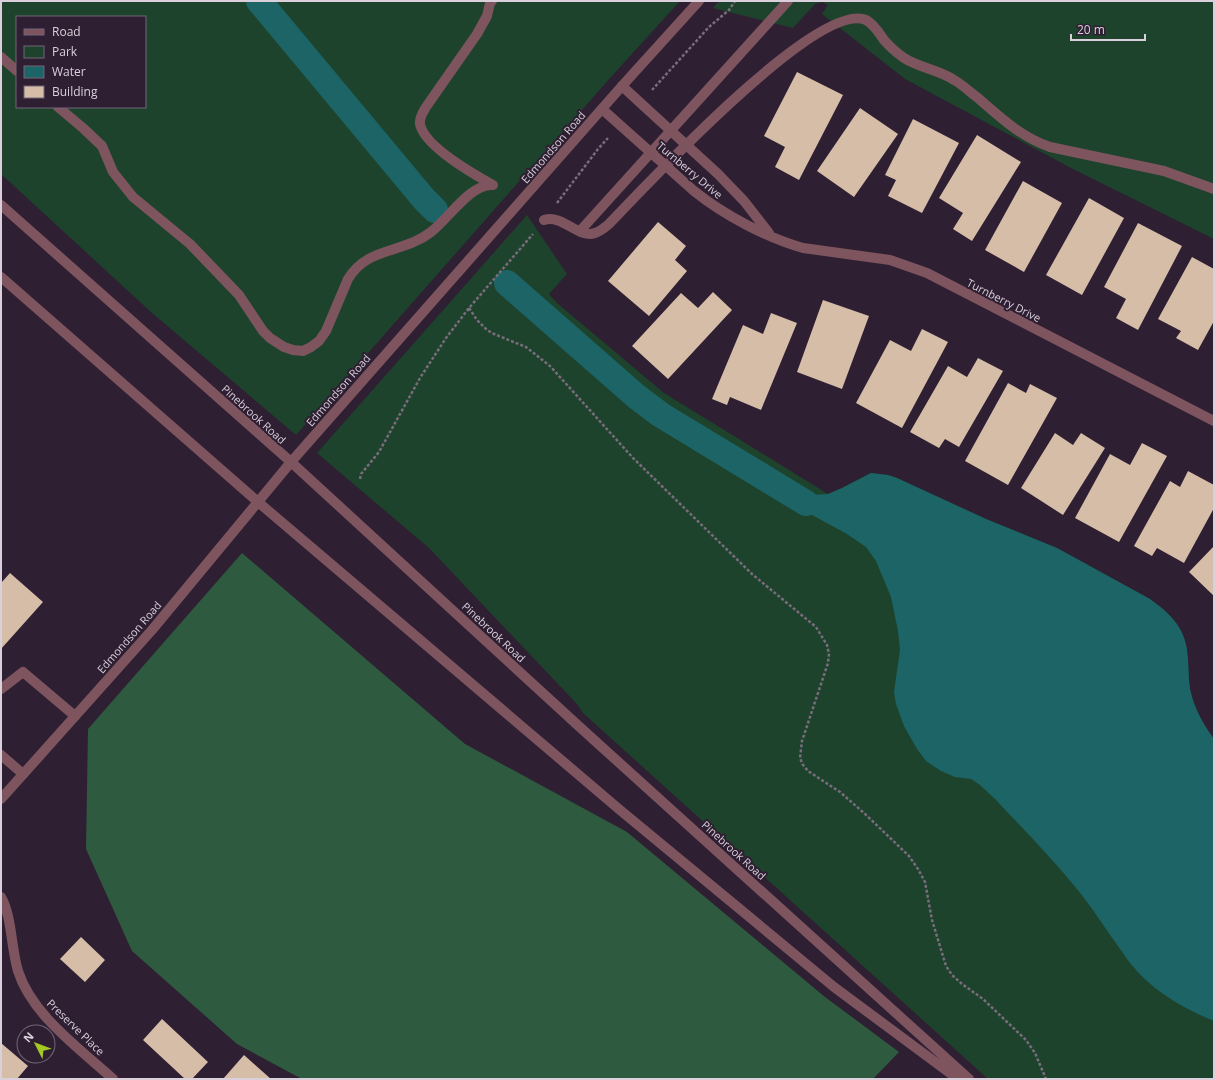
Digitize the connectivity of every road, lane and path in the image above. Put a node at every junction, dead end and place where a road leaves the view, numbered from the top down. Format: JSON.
{"nodes":[{"id":1,"x":492,"y":1,"type":"edge"},
{"id":2,"x":699,"y":1,"type":"edge"},
{"id":3,"x":788,"y":1,"type":"edge"},
{"id":4,"x":1,"y":57,"type":"edge"},
{"id":5,"x":16,"y":70,"type":"edge"},
{"id":6,"x":622,"y":86,"type":"junction"},
{"id":7,"x":59,"y":108,"type":"edge"},
{"id":8,"x":602,"y":109,"type":"junction"},
{"id":9,"x":670,"y":130,"type":"junction"},
{"id":10,"x":686,"y":144,"type":"junction"},
{"id":11,"x":651,"y":152,"type":"junction"},
{"id":12,"x":666,"y":166,"type":"junction"},
{"id":13,"x":1214,"y":189,"type":"edge"},
{"id":14,"x":1,"y":205,"type":"edge"},
{"id":15,"x":544,"y":220,"type":"dead end"},
{"id":16,"x":580,"y":231,"type":"junction"},
{"id":17,"x":772,"y":236,"type":"junction"},
{"id":18,"x":1,"y":277,"type":"edge"},
{"id":19,"x":470,"y":308,"type":"dead end"},
{"id":20,"x":1214,"y":421,"type":"edge"},
{"id":21,"x":291,"y":462,"type":"junction"},
{"id":22,"x":258,"y":502,"type":"junction"},
{"id":23,"x":1,"y":689,"type":"edge"},
{"id":24,"x":75,"y":716,"type":"junction"},
{"id":25,"x":1,"y":755,"type":"edge"},
{"id":26,"x":23,"y":774,"type":"junction"},
{"id":27,"x":1,"y":799,"type":"edge"},
{"id":28,"x":1,"y":897,"type":"edge"},
{"id":29,"x":113,"y":1079,"type":"edge"},
{"id":30,"x":958,"y":1079,"type":"edge"},
{"id":31,"x":969,"y":1079,"type":"edge"},
{"id":32,"x":1046,"y":1079,"type":"edge"}],
"edges":[{"from":1,"to":7,"type":"street"},
{"from":2,"to":6,"type":"street","name":"Edmondson Road"},
{"from":3,"to":9,"type":"street"},
{"from":4,"to":5,"type":"street"},
{"from":6,"to":8,"type":"street","name":"Edmondson Road"},
{"from":6,"to":9,"type":"street","name":"Turnberry Drive"},
{"from":8,"to":11,"type":"street","name":"Turnberry Drive"},
{"from":8,"to":21,"type":"street","name":"Edmondson Road"},
{"from":9,"to":10,"type":"street","name":"Turnberry Drive"},
{"from":9,"to":11,"type":"street"},
{"from":10,"to":12,"type":"street"},
{"from":10,"to":13,"type":"street"},
{"from":10,"to":17,"type":"street","name":"Turnberry Drive"},
{"from":11,"to":12,"type":"street","name":"Turnberry Drive"},
{"from":11,"to":16,"type":"street"},
{"from":12,"to":16,"type":"street"},
{"from":12,"to":17,"type":"street","name":"Turnberry Drive"},
{"from":14,"to":21,"type":"street","name":"Pinebrook Road"},
{"from":15,"to":16,"type":"street"},
{"from":17,"to":20,"type":"street","name":"Turnberry Drive"},
{"from":18,"to":22,"type":"street"},
{"from":19,"to":32,"type":"path"},
{"from":21,"to":22,"type":"street","name":"Edmondson Road"},
{"from":21,"to":31,"type":"street","name":"Pinebrook Road"},
{"from":22,"to":24,"type":"street","name":"Edmondson Road"},
{"from":22,"to":30,"type":"street"},
{"from":23,"to":24,"type":"street"},
{"from":24,"to":26,"type":"street","name":"Edmondson Road"},
{"from":25,"to":26,"type":"street"},
{"from":26,"to":27,"type":"street","name":"Edmondson Road"},
{"from":28,"to":29,"type":"street","name":"Preserve Place"}]}
